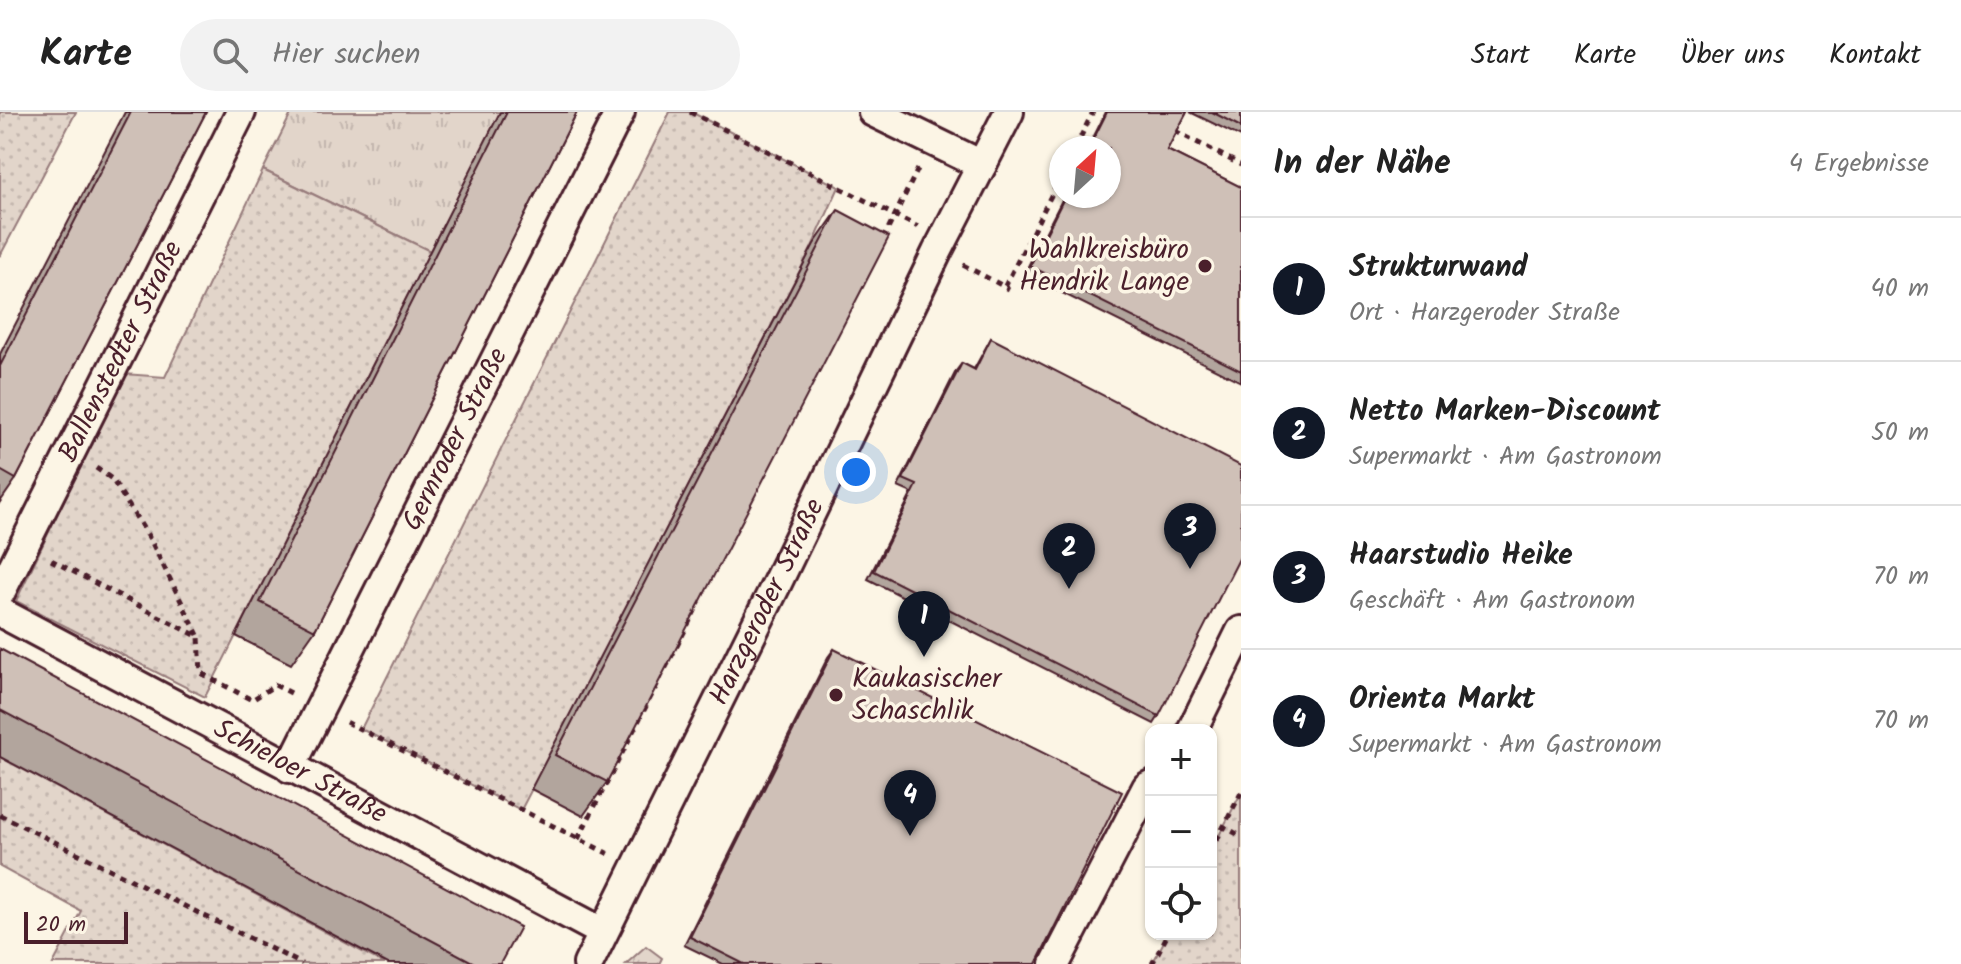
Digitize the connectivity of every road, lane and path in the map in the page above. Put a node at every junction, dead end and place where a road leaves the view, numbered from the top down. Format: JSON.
{"nodes":[{"id":1,"x":241,"y":112,"type":"edge"},
{"id":2,"x":620,"y":112,"type":"edge"},
{"id":3,"x":690,"y":112,"type":"edge"},
{"id":4,"x":873,"y":112,"type":"edge"},
{"id":5,"x":1009,"y":112,"type":"edge"},
{"id":6,"x":1093,"y":112,"type":"edge"},
{"id":7,"x":1175,"y":131,"type":"edge"},
{"id":8,"x":1081,"y":136,"type":"edge"},
{"id":9,"x":982,"y":165,"type":"junction"},
{"id":10,"x":1241,"y":165,"type":"edge"},
{"id":11,"x":1049,"y":201,"type":"edge"},
{"id":12,"x":894,"y":215,"type":"junction"},
{"id":13,"x":881,"y":242,"type":"edge"},
{"id":14,"x":940,"y":246,"type":"junction"},
{"id":15,"x":72,"y":451,"type":"junction"},
{"id":16,"x":0,"y":593,"type":"edge"},
{"id":17,"x":703,"y":597,"type":"edge"},
{"id":18,"x":0,"y":612,"type":"edge"},
{"id":19,"x":1241,"y":631,"type":"edge"},
{"id":20,"x":199,"y":637,"type":"dead end"},
{"id":21,"x":1195,"y":724,"type":"edge"},
{"id":22,"x":290,"y":768,"type":"junction"},
{"id":23,"x":1145,"y":791,"type":"edge"},
{"id":24,"x":1241,"y":793,"type":"edge"},
{"id":25,"x":0,"y":815,"type":"edge"},
{"id":26,"x":1217,"y":823,"type":"edge"},
{"id":27,"x":1224,"y":827,"type":"junction"},
{"id":28,"x":1241,"y":836,"type":"edge"},
{"id":29,"x":578,"y":839,"type":"dead end"},
{"id":30,"x":1217,"y":840,"type":"edge"},
{"id":31,"x":602,"y":932,"type":"junction"},
{"id":32,"x":1165,"y":940,"type":"edge"},
{"id":33,"x":302,"y":964,"type":"edge"},
{"id":34,"x":588,"y":964,"type":"edge"},
{"id":35,"x":1055,"y":964,"type":"edge"},
{"id":36,"x":1152,"y":964,"type":"edge"}],
"edges":[{"from":1,"to":15,"type":"street","name":"Ballenstedter Straße"},
{"from":2,"to":22,"type":"street","name":"Gernroder Straße"},
{"from":3,"to":12,"type":"path"},
{"from":4,"to":9,"type":"street"},
{"from":5,"to":9,"type":"street","name":"Harzgeroder Straße"},
{"from":6,"to":8,"type":"path"},
{"from":7,"to":10,"type":"path"},
{"from":9,"to":14,"type":"street","name":"Harzgeroder Straße"},
{"from":11,"to":14,"type":"path"},
{"from":12,"to":13,"type":"path"},
{"from":12,"to":14,"type":"path"},
{"from":14,"to":31,"type":"street","name":"Harzgeroder Straße"},
{"from":15,"to":16,"type":"street","name":"Ballenstedter Straße"},
{"from":15,"to":20,"type":"path"},
{"from":17,"to":29,"type":"path"},
{"from":18,"to":22,"type":"street","name":"Schieloer Straße"},
{"from":19,"to":21,"type":"street"},
{"from":22,"to":31,"type":"street","name":"Schieloer Straße"},
{"from":23,"to":35,"type":"street"},
{"from":24,"to":27,"type":"path"},
{"from":25,"to":33,"type":"path"},
{"from":26,"to":27,"type":"path"},
{"from":27,"to":28,"type":"path"},
{"from":27,"to":30,"type":"path"},
{"from":31,"to":34,"type":"street","name":"Harzgeroder Straße"},
{"from":32,"to":36,"type":"path"}]}
